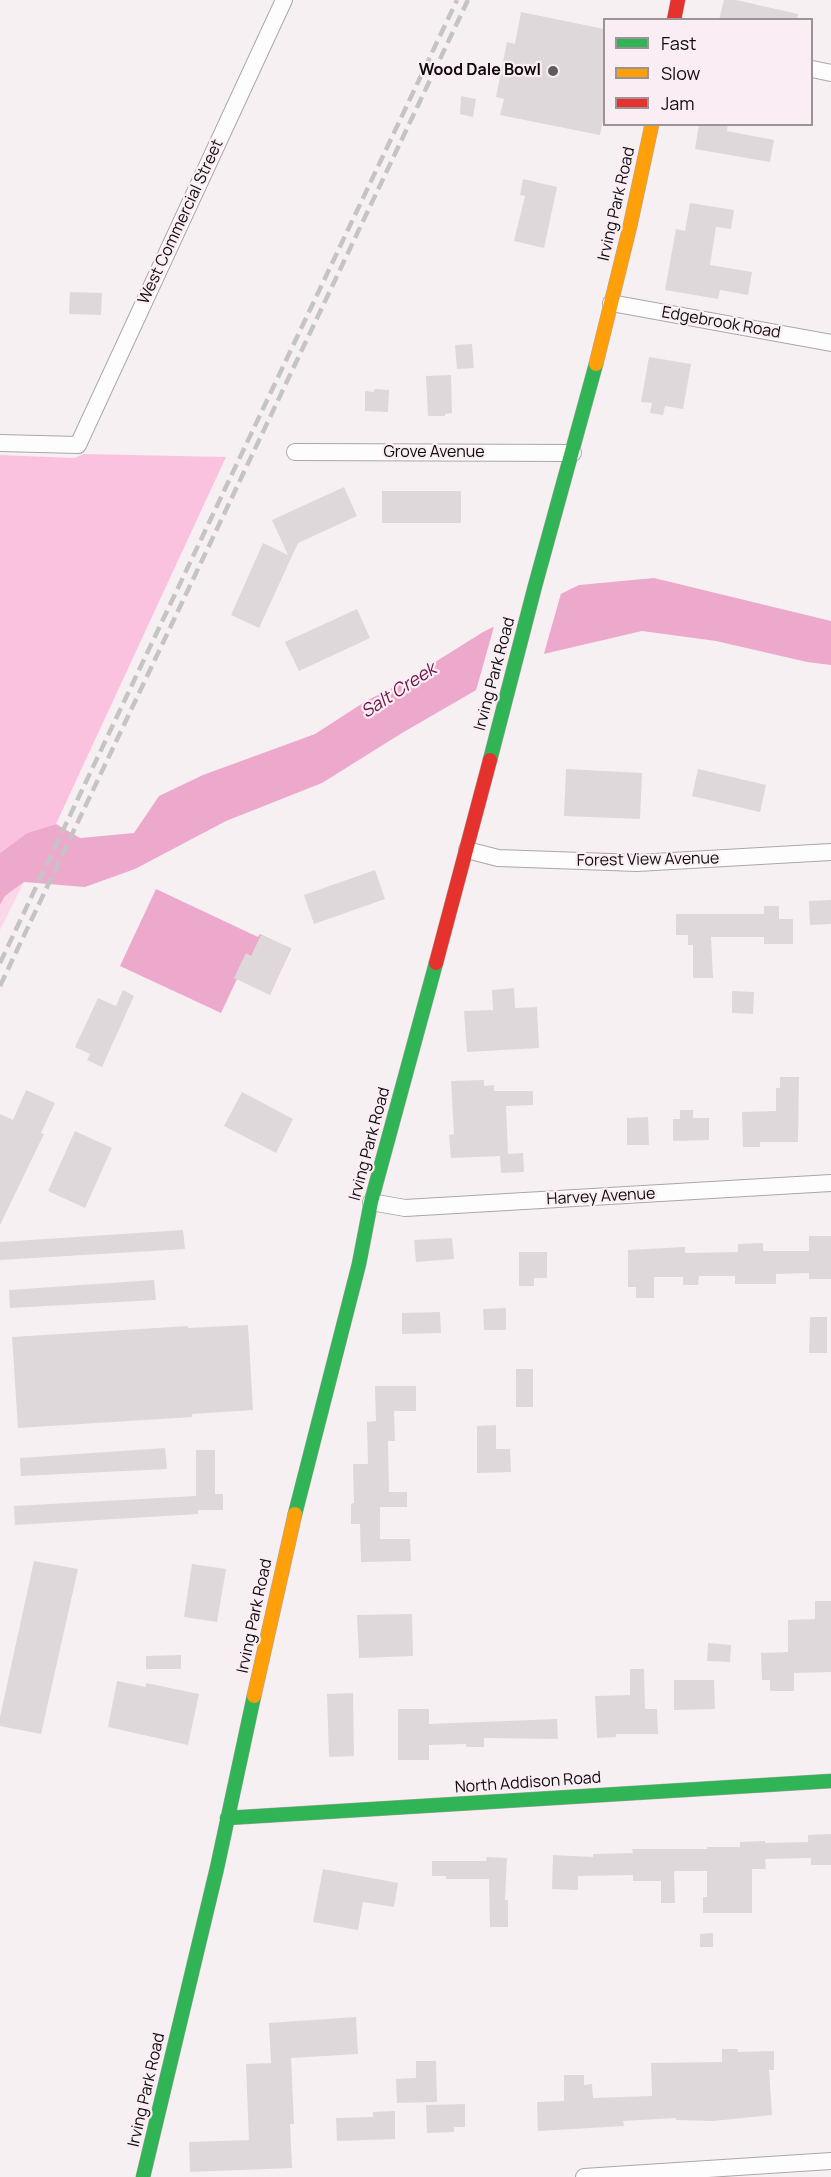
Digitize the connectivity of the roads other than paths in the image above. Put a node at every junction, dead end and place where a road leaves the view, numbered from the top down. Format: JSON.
{"nodes":[{"id":1,"x":284,"y":0,"type":"edge"},
{"id":2,"x":678,"y":0,"type":"edge"},
{"id":3,"x":674,"y":18,"type":"edge"},
{"id":4,"x":813,"y":69,"type":"edge"},
{"id":5,"x":831,"y":73,"type":"edge"},
{"id":6,"x":652,"y":126,"type":"edge"},
{"id":7,"x":611,"y":303,"type":"junction"},
{"id":8,"x":831,"y":343,"type":"edge"},
{"id":9,"x":0,"y":443,"type":"edge"},
{"id":10,"x":295,"y":452,"type":"dead end"},
{"id":11,"x":573,"y":453,"type":"junction"},
{"id":12,"x":466,"y":850,"type":"junction"},
{"id":13,"x":831,"y":852,"type":"edge"},
{"id":14,"x":831,"y":1183,"type":"edge"},
{"id":15,"x":371,"y":1202,"type":"junction"},
{"id":16,"x":831,"y":1781,"type":"edge"},
{"id":17,"x":227,"y":1818,"type":"junction"},
{"id":18,"x":831,"y":2161,"type":"edge"},
{"id":19,"x":143,"y":2177,"type":"edge"},
{"id":20,"x":584,"y":2177,"type":"edge"}],
"edges":[{"from":1,"to":9,"type":"street","name":"West Commercial Street"},
{"from":2,"to":3,"type":"main road"},
{"from":4,"to":5,"type":"street"},
{"from":6,"to":7,"type":"main road","name":"Irving Park Road"},
{"from":7,"to":8,"type":"street","name":"Edgebrook Road"},
{"from":7,"to":11,"type":"main road","name":"Irving Park Road"},
{"from":10,"to":11,"type":"street","name":"Grove Avenue"},
{"from":11,"to":12,"type":"main road","name":"Irving Park Road"},
{"from":12,"to":13,"type":"street","name":"Forest View Avenue"},
{"from":12,"to":15,"type":"main road","name":"Irving Park Road"},
{"from":14,"to":15,"type":"street","name":"Harvey Avenue"},
{"from":15,"to":17,"type":"main road","name":"Irving Park Road"},
{"from":16,"to":17,"type":"main road","name":"North Addison Road"},
{"from":17,"to":19,"type":"main road","name":"Irving Park Road"},
{"from":18,"to":20,"type":"street"}]}
